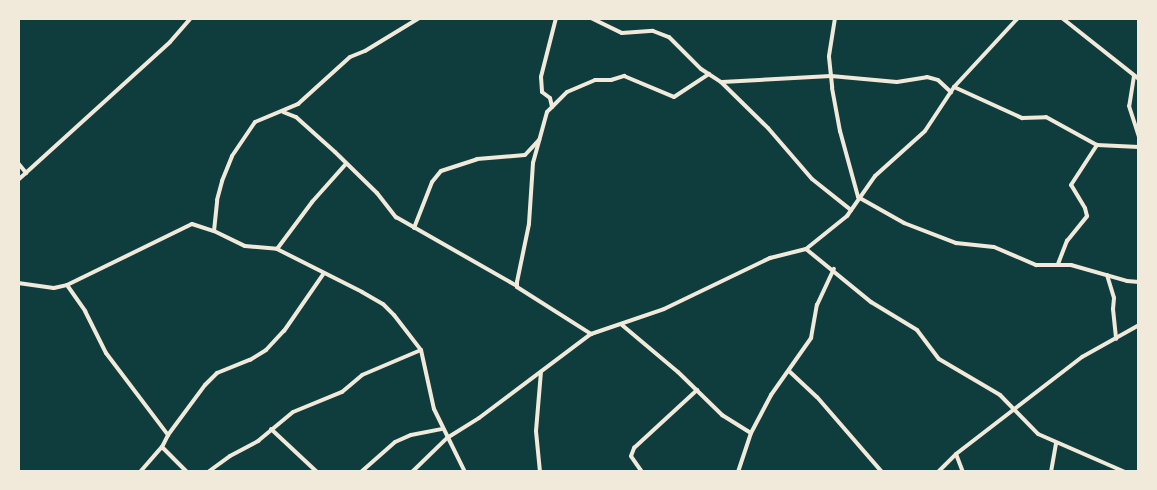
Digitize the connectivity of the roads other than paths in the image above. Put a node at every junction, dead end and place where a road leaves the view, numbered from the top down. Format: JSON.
{"nodes":[{"id":1,"x":191,"y":18,"type":"edge"},
{"id":2,"x":419,"y":18,"type":"edge"},
{"id":3,"x":556,"y":18,"type":"edge"},
{"id":4,"x":591,"y":18,"type":"edge"},
{"id":5,"x":835,"y":18,"type":"edge"},
{"id":6,"x":1018,"y":18,"type":"edge"},
{"id":7,"x":1062,"y":18,"type":"edge"},
{"id":8,"x":709,"y":74,"type":"junction"},
{"id":9,"x":831,"y":76,"type":"junction"},
{"id":10,"x":1137,"y":77,"type":"edge"},
{"id":11,"x":721,"y":82,"type":"junction"},
{"id":12,"x":953,"y":90,"type":"junction"},
{"id":13,"x":552,"y":107,"type":"junction"},
{"id":14,"x":280,"y":111,"type":"junction"},
{"id":15,"x":541,"y":137,"type":"junction"},
{"id":16,"x":1139,"y":137,"type":"edge"},
{"id":17,"x":1096,"y":145,"type":"junction"},
{"id":18,"x":1139,"y":147,"type":"edge"},
{"id":19,"x":18,"y":163,"type":"edge"},
{"id":20,"x":345,"y":165,"type":"junction"},
{"id":21,"x":26,"y":173,"type":"junction"},
{"id":22,"x":18,"y":180,"type":"edge"},
{"id":23,"x":858,"y":197,"type":"junction"},
{"id":24,"x":851,"y":210,"type":"junction"},
{"id":25,"x":414,"y":228,"type":"junction"},
{"id":26,"x":214,"y":231,"type":"junction"},
{"id":27,"x":277,"y":249,"type":"junction"},
{"id":28,"x":806,"y":249,"type":"junction"},
{"id":29,"x":1058,"y":264,"type":"junction"},
{"id":30,"x":834,"y":269,"type":"junction"},
{"id":31,"x":324,"y":273,"type":"junction"},
{"id":32,"x":1107,"y":275,"type":"junction"},
{"id":33,"x":1139,"y":282,"type":"edge"},
{"id":34,"x":18,"y":283,"type":"edge"},
{"id":35,"x":68,"y":285,"type":"junction"},
{"id":36,"x":517,"y":287,"type":"junction"},
{"id":37,"x":622,"y":325,"type":"junction"},
{"id":38,"x":1139,"y":325,"type":"edge"},
{"id":39,"x":591,"y":333,"type":"junction"},
{"id":40,"x":1116,"y":339,"type":"junction"},
{"id":41,"x":421,"y":350,"type":"junction"},
{"id":42,"x":789,"y":371,"type":"junction"},
{"id":43,"x":541,"y":372,"type":"junction"},
{"id":44,"x":697,"y":390,"type":"junction"},
{"id":45,"x":1014,"y":409,"type":"junction"},
{"id":46,"x":271,"y":429,"type":"junction"},
{"id":47,"x":442,"y":429,"type":"junction"},
{"id":48,"x":751,"y":433,"type":"junction"},
{"id":49,"x":168,"y":435,"type":"junction"},
{"id":50,"x":447,"y":438,"type":"junction"},
{"id":51,"x":1056,"y":443,"type":"junction"},
{"id":52,"x":162,"y":447,"type":"junction"},
{"id":53,"x":956,"y":454,"type":"junction"},
{"id":54,"x":140,"y":472,"type":"edge"},
{"id":55,"x":187,"y":472,"type":"edge"},
{"id":56,"x":208,"y":472,"type":"edge"},
{"id":57,"x":316,"y":472,"type":"edge"},
{"id":58,"x":362,"y":472,"type":"edge"},
{"id":59,"x":412,"y":472,"type":"edge"},
{"id":60,"x":465,"y":472,"type":"edge"},
{"id":61,"x":540,"y":472,"type":"edge"},
{"id":62,"x":642,"y":472,"type":"edge"},
{"id":63,"x":738,"y":472,"type":"edge"},
{"id":64,"x":882,"y":472,"type":"edge"},
{"id":65,"x":938,"y":472,"type":"edge"},
{"id":66,"x":963,"y":472,"type":"edge"},
{"id":67,"x":1050,"y":472,"type":"edge"},
{"id":68,"x":1124,"y":472,"type":"edge"}],
"edges":[{"from":1,"to":21,"type":"street"},
{"from":2,"to":14,"type":"street"},
{"from":3,"to":13,"type":"street"},
{"from":4,"to":8,"type":"street"},
{"from":5,"to":9,"type":"street"},
{"from":6,"to":12,"type":"street"},
{"from":7,"to":10,"type":"street"},
{"from":8,"to":11,"type":"street"},
{"from":8,"to":13,"type":"street"},
{"from":9,"to":11,"type":"street"},
{"from":9,"to":12,"type":"street"},
{"from":9,"to":23,"type":"street"},
{"from":10,"to":16,"type":"street"},
{"from":11,"to":24,"type":"street"},
{"from":12,"to":17,"type":"street"},
{"from":12,"to":23,"type":"street"},
{"from":13,"to":15,"type":"street"},
{"from":14,"to":20,"type":"street"},
{"from":14,"to":26,"type":"street"},
{"from":15,"to":25,"type":"street"},
{"from":15,"to":36,"type":"street"},
{"from":17,"to":18,"type":"street"},
{"from":17,"to":29,"type":"street"},
{"from":19,"to":21,"type":"street"},
{"from":20,"to":25,"type":"street"},
{"from":20,"to":27,"type":"street"},
{"from":21,"to":22,"type":"street"},
{"from":23,"to":24,"type":"street"},
{"from":23,"to":29,"type":"street"},
{"from":24,"to":28,"type":"street"},
{"from":25,"to":36,"type":"street"},
{"from":26,"to":27,"type":"street"},
{"from":26,"to":35,"type":"street"},
{"from":27,"to":31,"type":"street"},
{"from":28,"to":30,"type":"street"},
{"from":28,"to":37,"type":"street"},
{"from":29,"to":32,"type":"street"},
{"from":30,"to":42,"type":"street"},
{"from":30,"to":45,"type":"street"},
{"from":31,"to":41,"type":"street"},
{"from":31,"to":49,"type":"street"},
{"from":32,"to":33,"type":"street"},
{"from":32,"to":40,"type":"street"},
{"from":34,"to":35,"type":"street"},
{"from":35,"to":49,"type":"street"},
{"from":36,"to":39,"type":"street"},
{"from":37,"to":39,"type":"street"},
{"from":37,"to":44,"type":"street"},
{"from":38,"to":40,"type":"street"},
{"from":39,"to":43,"type":"street"},
{"from":40,"to":45,"type":"street"},
{"from":41,"to":46,"type":"street"},
{"from":41,"to":47,"type":"street"},
{"from":42,"to":48,"type":"street"},
{"from":42,"to":64,"type":"street"},
{"from":43,"to":50,"type":"street"},
{"from":43,"to":61,"type":"street"},
{"from":44,"to":48,"type":"street"},
{"from":44,"to":62,"type":"street"},
{"from":45,"to":51,"type":"street"},
{"from":45,"to":53,"type":"street"},
{"from":46,"to":56,"type":"street"},
{"from":46,"to":57,"type":"street"},
{"from":47,"to":50,"type":"street"},
{"from":47,"to":58,"type":"street"},
{"from":48,"to":63,"type":"street"},
{"from":49,"to":52,"type":"street"},
{"from":50,"to":59,"type":"street"},
{"from":50,"to":60,"type":"street"},
{"from":51,"to":67,"type":"street"},
{"from":51,"to":68,"type":"street"},
{"from":52,"to":54,"type":"street"},
{"from":52,"to":55,"type":"street"},
{"from":53,"to":65,"type":"street"},
{"from":53,"to":66,"type":"street"}]}
